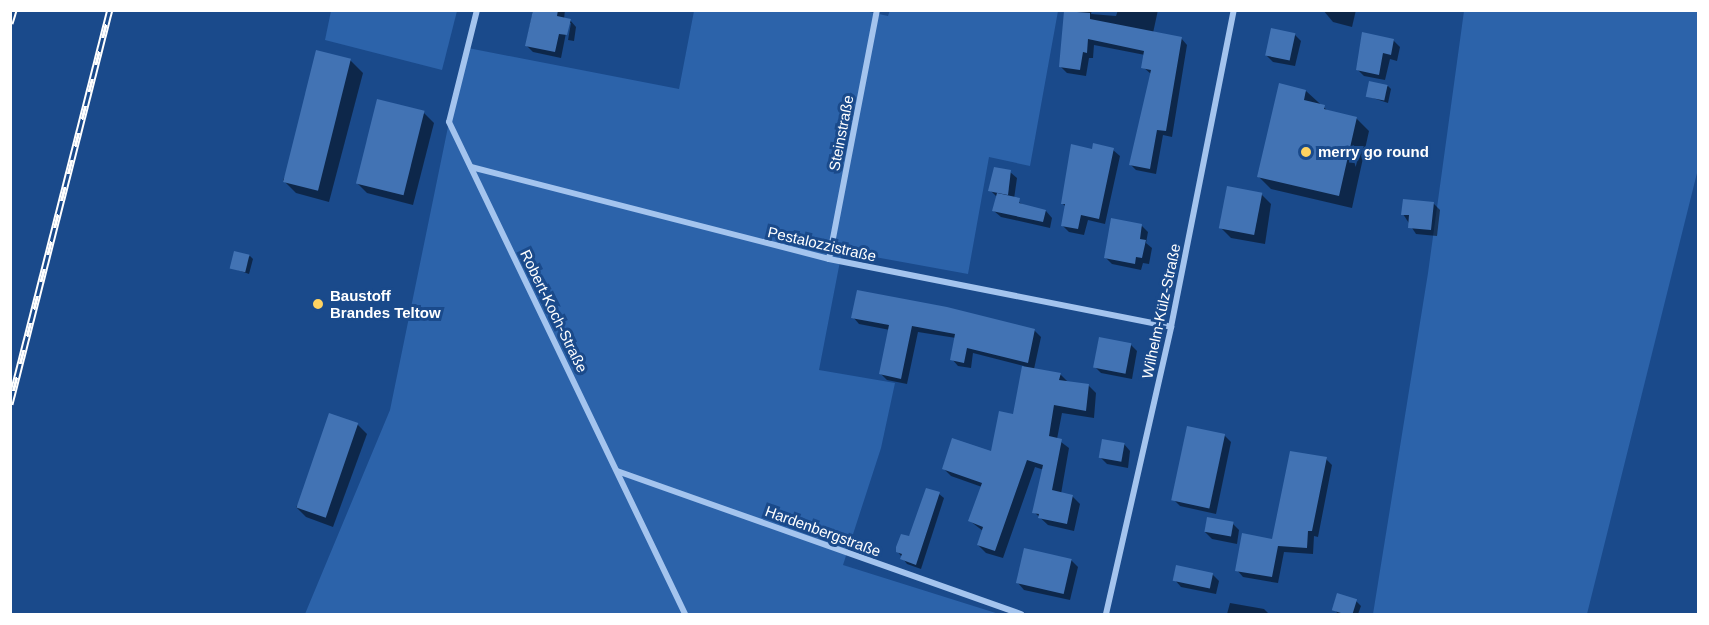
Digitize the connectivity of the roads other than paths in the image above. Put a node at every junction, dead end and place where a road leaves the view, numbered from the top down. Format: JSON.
{"nodes":[{"id":1,"x":477,"y":10,"type":"edge"},
{"id":2,"x":877,"y":10,"type":"edge"},
{"id":3,"x":1234,"y":10,"type":"edge"},
{"id":4,"x":471,"y":167,"type":"junction"},
{"id":5,"x":829,"y":260,"type":"junction"},
{"id":6,"x":1171,"y":327,"type":"junction"},
{"id":7,"x":617,"y":471,"type":"junction"},
{"id":8,"x":685,"y":615,"type":"edge"},
{"id":9,"x":1021,"y":615,"type":"edge"},
{"id":10,"x":1106,"y":615,"type":"edge"}],
"edges":[{"from":1,"to":4,"type":"street","name":"Robert-Koch-Straße"},
{"from":2,"to":5,"type":"street","name":"Steinstraße"},
{"from":3,"to":6,"type":"street","name":"Wilhelm-Külz-Straße"},
{"from":4,"to":5,"type":"street","name":"Pestalozzistraße"},
{"from":4,"to":7,"type":"street","name":"Robert-Koch-Straße"},
{"from":5,"to":6,"type":"street","name":"Pestalozzistraße"},
{"from":6,"to":10,"type":"street","name":"Wilhelm-Külz-Straße"},
{"from":7,"to":8,"type":"street","name":"Robert-Koch-Straße"},
{"from":7,"to":9,"type":"street","name":"Hardenbergstraße"}]}
